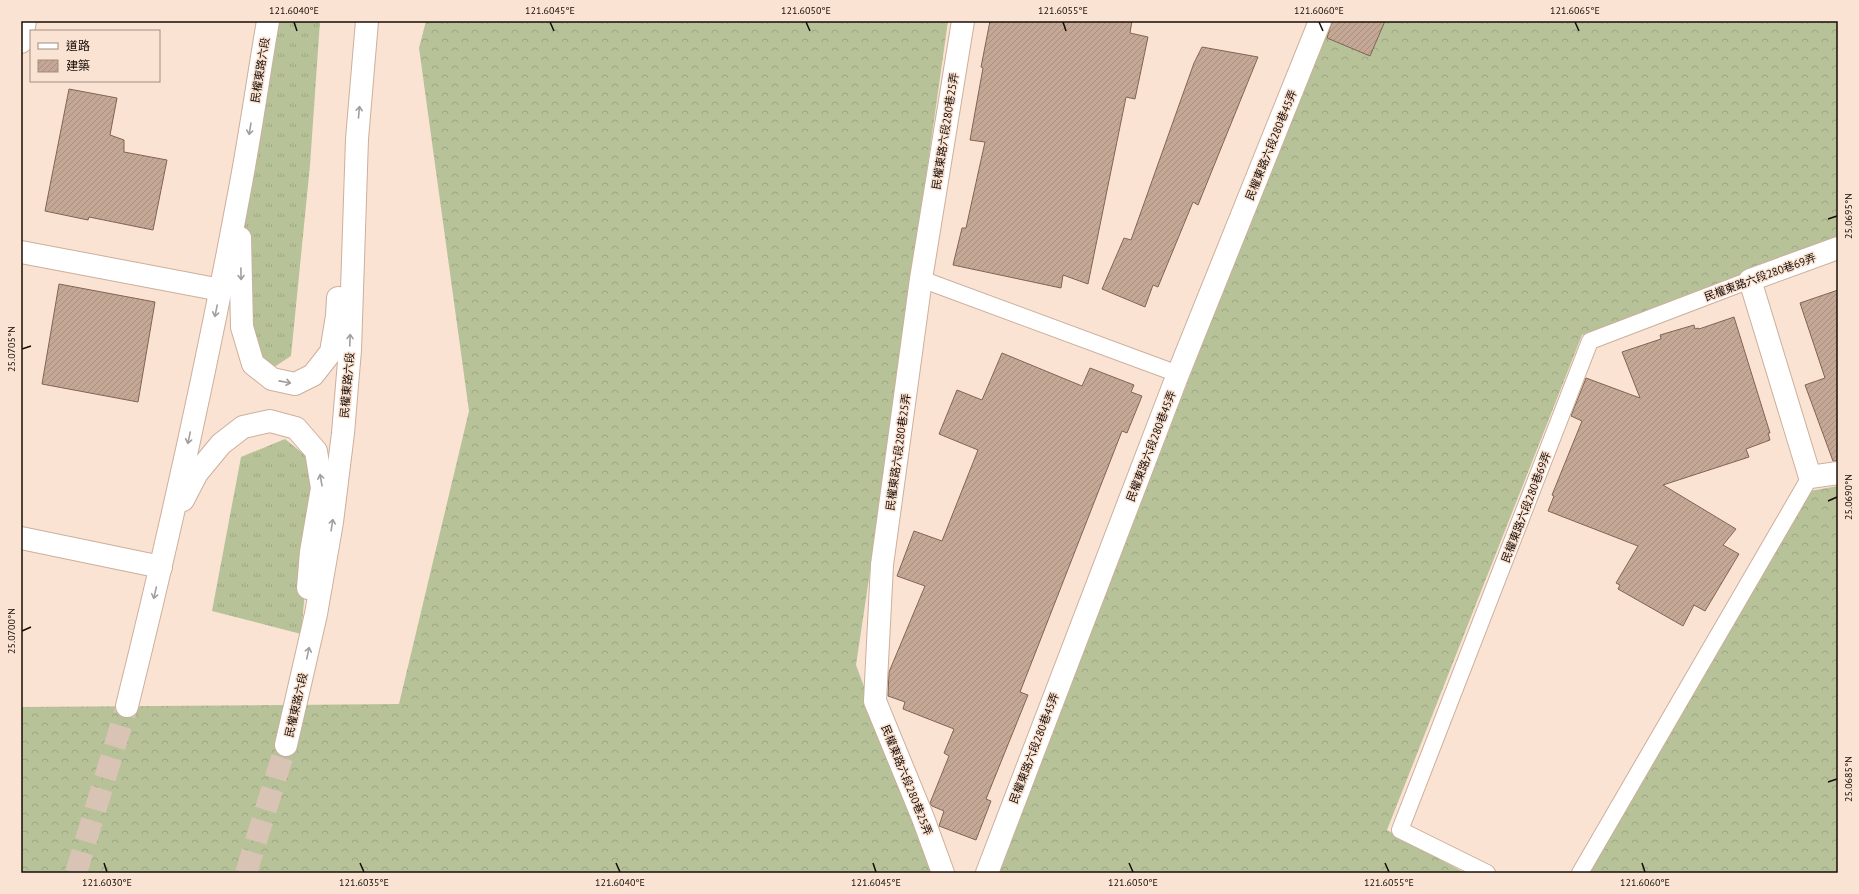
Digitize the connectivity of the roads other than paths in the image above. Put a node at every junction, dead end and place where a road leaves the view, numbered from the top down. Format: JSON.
{"nodes":[{"id":1,"x":25,"y":21,"type":"edge"},
{"id":2,"x":268,"y":21,"type":"edge"},
{"id":3,"x":367,"y":21,"type":"edge"},
{"id":4,"x":963,"y":21,"type":"edge"},
{"id":5,"x":1320,"y":21,"type":"edge"},
{"id":6,"x":21,"y":42,"type":"edge"},
{"id":7,"x":357,"y":139,"type":"junction"},
{"id":8,"x":240,"y":193,"type":"junction"},
{"id":9,"x":1838,"y":248,"type":"edge"},
{"id":10,"x":21,"y":252,"type":"edge"},
{"id":11,"x":921,"y":279,"type":"junction"},
{"id":12,"x":1750,"y":280,"type":"junction"},
{"id":13,"x":221,"y":290,"type":"junction"},
{"id":14,"x":1178,"y":374,"type":"junction"},
{"id":15,"x":1838,"y":473,"type":"edge"},
{"id":16,"x":1810,"y":478,"type":"junction"},
{"id":17,"x":170,"y":524,"type":"junction"},
{"id":18,"x":21,"y":538,"type":"edge"},
{"id":19,"x":161,"y":567,"type":"junction"},
{"id":20,"x":316,"y":614,"type":"junction"},
{"id":21,"x":126,"y":706,"type":"tunnel mouth"},
{"id":22,"x":286,"y":745,"type":"tunnel mouth"},
{"id":23,"x":943,"y":873,"type":"edge"},
{"id":24,"x":987,"y":873,"type":"edge"},
{"id":25,"x":1487,"y":873,"type":"edge"},
{"id":26,"x":1580,"y":873,"type":"edge"}],
"edges":[{"from":1,"to":6,"type":"street"},
{"from":2,"to":8,"type":"street","name":"民權東路六段","one_way":true},
{"from":7,"to":3,"type":"street","name":"民權東路六段","one_way":true},
{"from":4,"to":11,"type":"street","name":"民權東路六段280巷25弄"},
{"from":5,"to":14,"type":"street","name":"民權東路六段280巷45弄"},
{"from":8,"to":7,"type":"street","one_way":true},
{"from":20,"to":7,"type":"street","name":"民權東路六段","one_way":true},
{"from":8,"to":13,"type":"street","name":"民權東路六段"},
{"from":9,"to":12,"type":"street","name":"民權東路六段280巷69弄"},
{"from":10,"to":13,"type":"street"},
{"from":11,"to":14,"type":"lane"},
{"from":11,"to":23,"type":"street","name":"民權東路六段280巷25弄"},
{"from":12,"to":16,"type":"street"},
{"from":12,"to":25,"type":"lane","name":"民權東路六段280巷69弄"},
{"from":13,"to":17,"type":"street","name":"民權東路六段","one_way":true},
{"from":14,"to":24,"type":"street","name":"民權東路六段280巷45弄"},
{"from":15,"to":16,"type":"street"},
{"from":16,"to":26,"type":"lane"},
{"from":17,"to":19,"type":"street","name":"民權東路六段"},
{"from":20,"to":17,"type":"street","one_way":true},
{"from":18,"to":19,"type":"street"},
{"from":19,"to":21,"type":"street","name":"民權東路六段","one_way":true},
{"from":22,"to":20,"type":"street","name":"民權東路六段","one_way":true}]}
